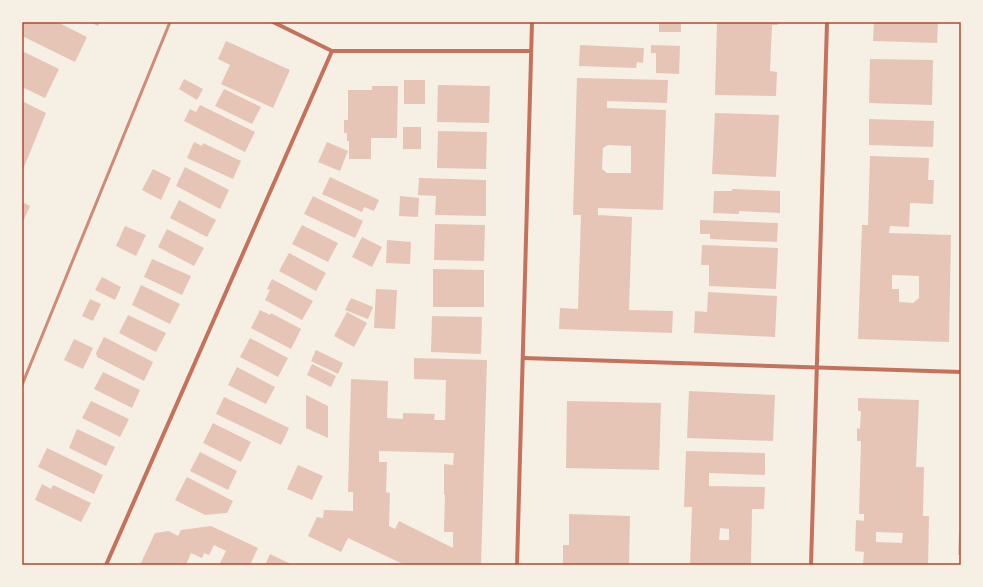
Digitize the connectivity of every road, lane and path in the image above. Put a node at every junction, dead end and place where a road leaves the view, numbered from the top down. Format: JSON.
{"nodes":[{"id":1,"x":273,"y":22,"type":"edge"},
{"id":2,"x":532,"y":22,"type":"edge"},
{"id":3,"x":827,"y":22,"type":"edge"},
{"id":4,"x":332,"y":51,"type":"junction"},
{"id":5,"x":530,"y":52,"type":"junction"},
{"id":6,"x":523,"y":358,"type":"junction"},
{"id":7,"x":817,"y":367,"type":"junction"},
{"id":8,"x":961,"y":372,"type":"edge"},
{"id":9,"x":106,"y":565,"type":"edge"},
{"id":10,"x":517,"y":565,"type":"edge"},
{"id":11,"x":811,"y":565,"type":"edge"}],
"edges":[{"from":1,"to":4,"type":"street"},
{"from":2,"to":5,"type":"street"},
{"from":3,"to":7,"type":"street"},
{"from":4,"to":5,"type":"street"},
{"from":4,"to":9,"type":"street"},
{"from":5,"to":6,"type":"street"},
{"from":6,"to":7,"type":"street"},
{"from":6,"to":10,"type":"street"},
{"from":7,"to":8,"type":"street"},
{"from":7,"to":11,"type":"street"}]}
